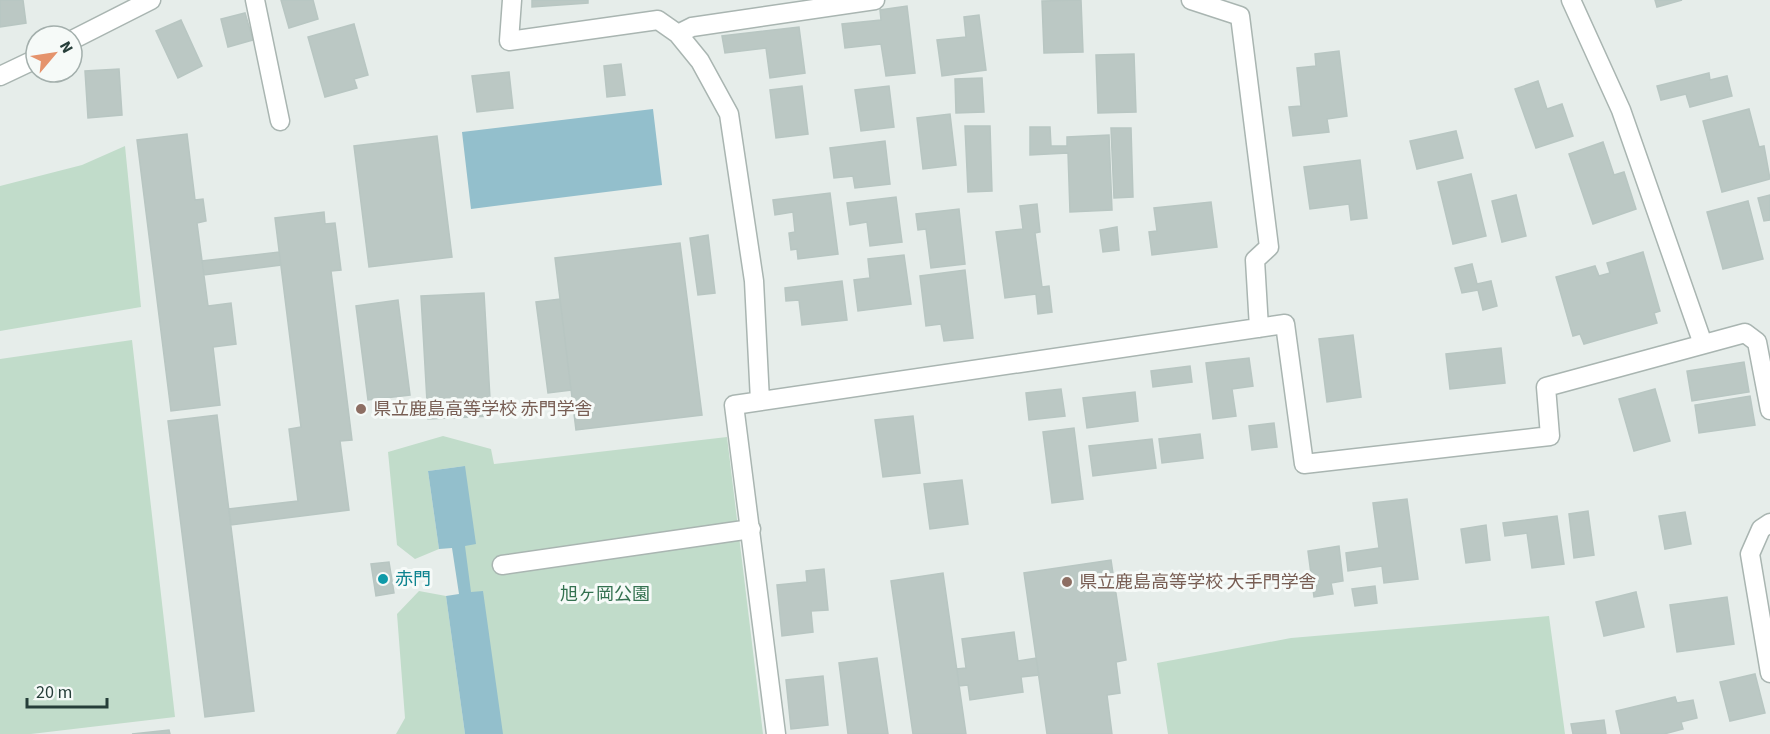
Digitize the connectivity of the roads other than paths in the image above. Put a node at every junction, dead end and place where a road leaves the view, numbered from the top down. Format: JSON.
{"nodes":[{"id":1,"x":151,"y":0,"type":"edge"},
{"id":2,"x":255,"y":0,"type":"edge"},
{"id":3,"x":512,"y":0,"type":"edge"},
{"id":4,"x":875,"y":0,"type":"edge"},
{"id":5,"x":1191,"y":0,"type":"edge"},
{"id":6,"x":1571,"y":0,"type":"edge"},
{"id":7,"x":84,"y":34,"type":"edge"},
{"id":8,"x":678,"y":34,"type":"junction"},
{"id":9,"x":24,"y":64,"type":"edge"},
{"id":10,"x":0,"y":76,"type":"edge"},
{"id":11,"x":280,"y":121,"type":"dead end"},
{"id":12,"x":1259,"y":328,"type":"junction"},
{"id":13,"x":1703,"y":344,"type":"junction"},
{"id":14,"x":760,"y":401,"type":"junction"},
{"id":15,"x":1770,"y":410,"type":"edge"},
{"id":16,"x":1770,"y":523,"type":"edge"},
{"id":17,"x":751,"y":529,"type":"junction"},
{"id":18,"x":502,"y":566,"type":"dead end"},
{"id":19,"x":1770,"y":673,"type":"edge"},
{"id":20,"x":776,"y":734,"type":"edge"}],
"edges":[{"from":1,"to":7,"type":"street"},
{"from":2,"to":11,"type":"street"},
{"from":3,"to":8,"type":"street"},
{"from":4,"to":8,"type":"street"},
{"from":5,"to":12,"type":"street"},
{"from":6,"to":13,"type":"street"},
{"from":8,"to":14,"type":"street"},
{"from":9,"to":10,"type":"street"},
{"from":12,"to":13,"type":"street"},
{"from":12,"to":14,"type":"street"},
{"from":13,"to":15,"type":"street"},
{"from":14,"to":17,"type":"street"},
{"from":16,"to":19,"type":"street"},
{"from":17,"to":18,"type":"street"},
{"from":17,"to":20,"type":"street"}]}
